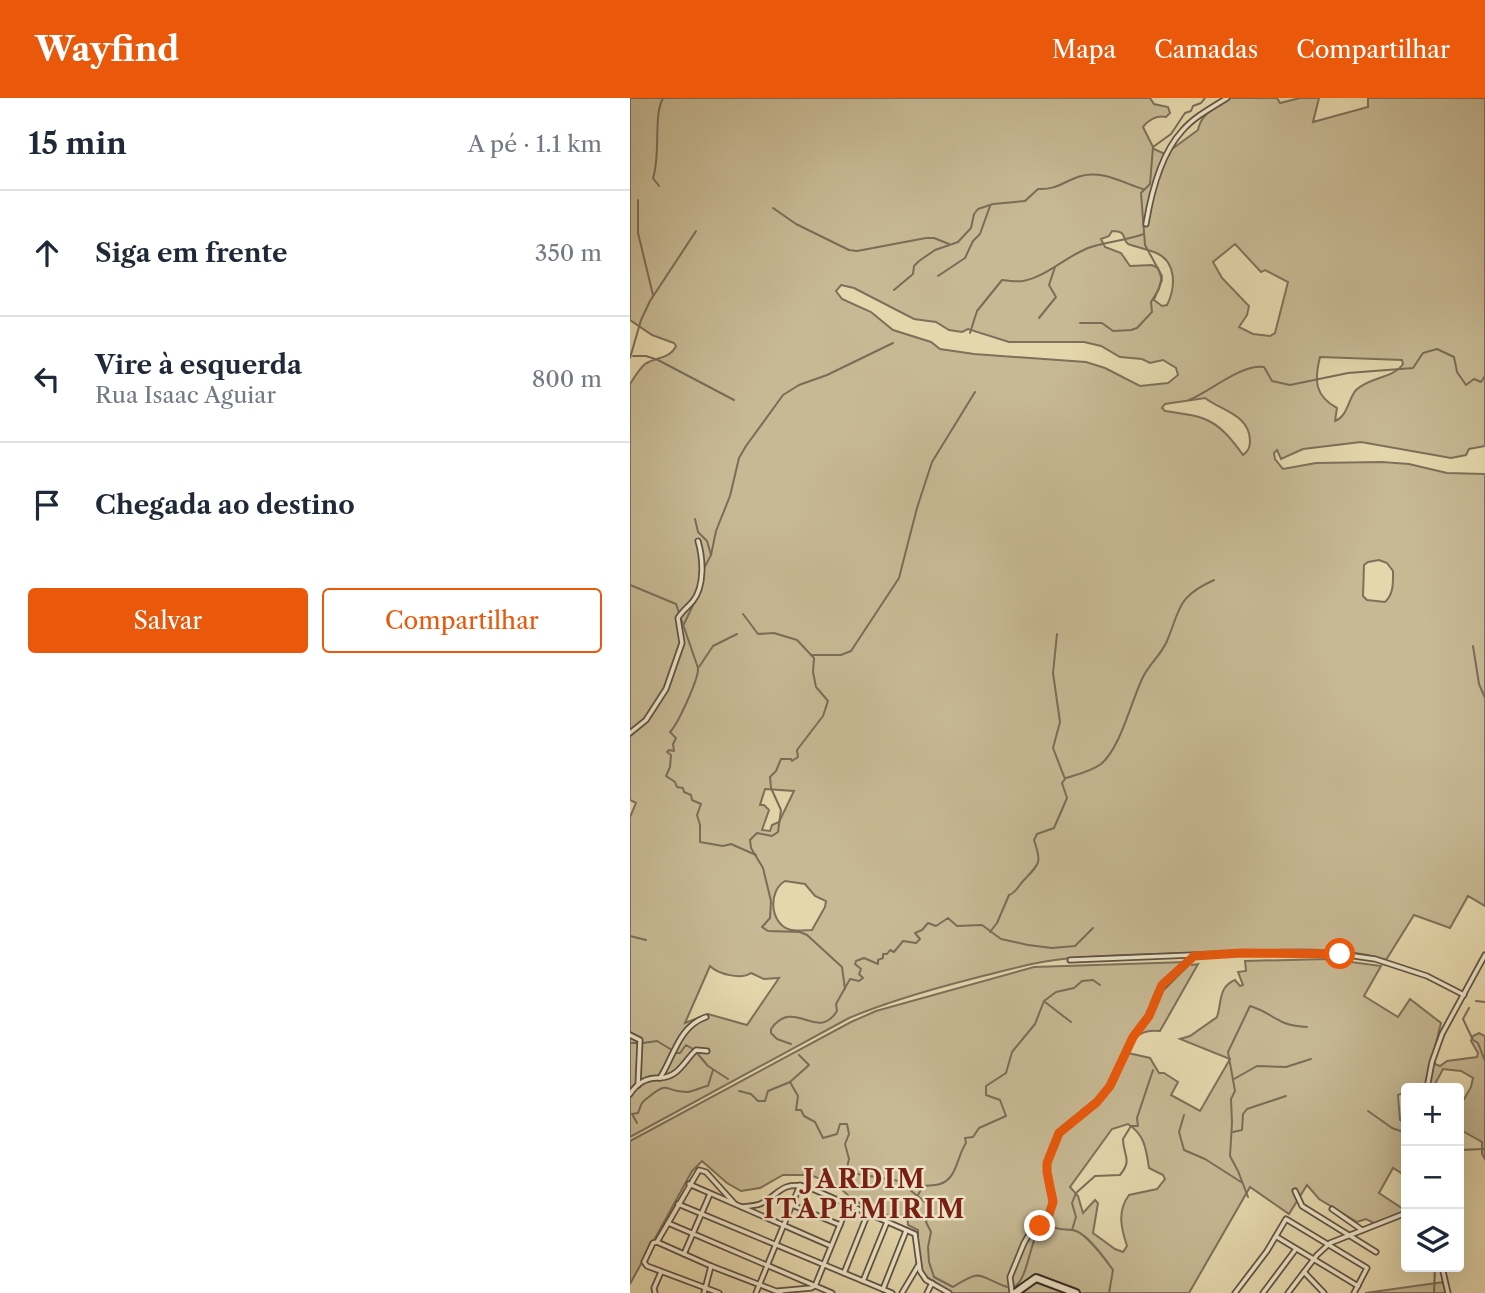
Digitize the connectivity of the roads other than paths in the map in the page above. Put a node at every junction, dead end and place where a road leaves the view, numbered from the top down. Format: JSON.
{"nodes":[{"id":1,"x":1227,"y":98,"type":"edge"},
{"id":2,"x":1146,"y":224,"type":"dead end"},
{"id":3,"x":698,"y":541,"type":"dead end"},
{"id":4,"x":630,"y":733,"type":"edge"},
{"id":5,"x":1485,"y":955,"type":"edge"},
{"id":6,"x":1194,"y":956,"type":"junction"},
{"id":7,"x":1070,"y":960,"type":"dead end"},
{"id":8,"x":1464,"y":995,"type":"junction"},
{"id":9,"x":706,"y":1017,"type":"dead end"},
{"id":10,"x":630,"y":1035,"type":"edge"},
{"id":11,"x":707,"y":1051,"type":"dead end"},
{"id":12,"x":660,"y":1078,"type":"junction"},
{"id":13,"x":1428,"y":1083,"type":"edge"},
{"id":14,"x":638,"y":1085,"type":"junction"},
{"id":15,"x":630,"y":1094,"type":"edge"},
{"id":16,"x":689,"y":1184,"type":"junction"},
{"id":17,"x":800,"y":1185,"type":"junction"},
{"id":18,"x":1295,"y":1191,"type":"dead end"},
{"id":19,"x":710,"y":1194,"type":"junction"},
{"id":20,"x":734,"y":1203,"type":"junction"},
{"id":21,"x":678,"y":1204,"type":"junction"},
{"id":22,"x":848,"y":1204,"type":"junction"},
{"id":23,"x":792,"y":1205,"type":"junction"},
{"id":24,"x":742,"y":1207,"type":"junction"},
{"id":25,"x":1332,"y":1209,"type":"dead end"},
{"id":26,"x":868,"y":1213,"type":"junction"},
{"id":27,"x":702,"y":1214,"type":"junction"},
{"id":28,"x":1401,"y":1215,"type":"edge"},
{"id":29,"x":887,"y":1222,"type":"junction"},
{"id":30,"x":668,"y":1223,"type":"junction"},
{"id":31,"x":784,"y":1225,"type":"junction"},
{"id":32,"x":840,"y":1225,"type":"junction"},
{"id":33,"x":1362,"y":1230,"type":"junction"},
{"id":34,"x":906,"y":1231,"type":"junction"},
{"id":35,"x":693,"y":1233,"type":"junction"},
{"id":36,"x":1348,"y":1235,"type":"junction"},
{"id":37,"x":1277,"y":1237,"type":"junction"},
{"id":38,"x":657,"y":1242,"type":"junction"},
{"id":39,"x":775,"y":1245,"type":"junction"},
{"id":40,"x":1328,"y":1245,"type":"junction"},
{"id":41,"x":831,"y":1246,"type":"junction"},
{"id":42,"x":1296,"y":1249,"type":"junction"},
{"id":43,"x":1376,"y":1252,"type":"dead end"},
{"id":44,"x":684,"y":1254,"type":"junction"},
{"id":45,"x":1313,"y":1259,"type":"junction"},
{"id":46,"x":767,"y":1265,"type":"junction"},
{"id":47,"x":823,"y":1265,"type":"junction"},
{"id":48,"x":711,"y":1266,"type":"junction"},
{"id":49,"x":918,"y":1266,"type":"junction"},
{"id":50,"x":661,"y":1272,"type":"junction"},
{"id":51,"x":1304,"y":1272,"type":"junction"},
{"id":52,"x":1443,"y":1272,"type":"edge"},
{"id":53,"x":844,"y":1273,"type":"junction"},
{"id":54,"x":863,"y":1281,"type":"junction"},
{"id":55,"x":932,"y":1283,"type":"junction"},
{"id":56,"x":759,"y":1285,"type":"junction"},
{"id":57,"x":815,"y":1286,"type":"junction"},
{"id":58,"x":1358,"y":1286,"type":"junction"},
{"id":59,"x":1293,"y":1287,"type":"junction"},
{"id":60,"x":883,"y":1289,"type":"junction"},
{"id":61,"x":704,"y":1290,"type":"edge"},
{"id":62,"x":778,"y":1292,"type":"edge"},
{"id":63,"x":655,"y":1293,"type":"edge"},
{"id":64,"x":719,"y":1293,"type":"edge"},
{"id":65,"x":755,"y":1293,"type":"edge"},
{"id":66,"x":832,"y":1293,"type":"edge"},
{"id":67,"x":892,"y":1293,"type":"edge"},
{"id":68,"x":902,"y":1293,"type":"edge"},
{"id":69,"x":927,"y":1293,"type":"edge"},
{"id":70,"x":949,"y":1293,"type":"edge"},
{"id":71,"x":1013,"y":1293,"type":"edge"},
{"id":72,"x":1076,"y":1293,"type":"edge"},
{"id":73,"x":1236,"y":1293,"type":"edge"},
{"id":74,"x":1263,"y":1293,"type":"edge"},
{"id":75,"x":1288,"y":1293,"type":"edge"},
{"id":76,"x":1297,"y":1293,"type":"edge"},
{"id":77,"x":1324,"y":1293,"type":"edge"},
{"id":78,"x":1354,"y":1293,"type":"edge"},
{"id":79,"x":1448,"y":1293,"type":"edge"}],
"edges":[{"from":1,"to":2,"type":"street"},
{"from":3,"to":4,"type":"street"},
{"from":5,"to":8,"type":"street"},
{"from":6,"to":7,"type":"street"},
{"from":6,"to":8,"type":"street"},
{"from":6,"to":71,"type":"street"},
{"from":8,"to":13,"type":"street"},
{"from":9,"to":12,"type":"street"},
{"from":10,"to":14,"type":"street"},
{"from":11,"to":12,"type":"street"},
{"from":12,"to":14,"type":"street"},
{"from":14,"to":15,"type":"street"},
{"from":16,"to":19,"type":"street"},
{"from":16,"to":20,"type":"street"},
{"from":16,"to":21,"type":"street"},
{"from":17,"to":22,"type":"street"},
{"from":17,"to":23,"type":"street"},
{"from":17,"to":24,"type":"street"},
{"from":18,"to":36,"type":"street"},
{"from":19,"to":20,"type":"street"},
{"from":19,"to":27,"type":"street"},
{"from":20,"to":24,"type":"street"},
{"from":21,"to":27,"type":"street"},
{"from":21,"to":30,"type":"street"},
{"from":22,"to":26,"type":"street"},
{"from":22,"to":32,"type":"street"},
{"from":23,"to":31,"type":"street"},
{"from":23,"to":32,"type":"street"},
{"from":24,"to":31,"type":"street"},
{"from":25,"to":33,"type":"street"},
{"from":26,"to":29,"type":"street"},
{"from":26,"to":53,"type":"street"},
{"from":27,"to":35,"type":"street"},
{"from":27,"to":39,"type":"street"},
{"from":28,"to":33,"type":"street"},
{"from":29,"to":34,"type":"street"},
{"from":29,"to":54,"type":"street"},
{"from":30,"to":35,"type":"street"},
{"from":30,"to":38,"type":"street"},
{"from":31,"to":39,"type":"street"},
{"from":31,"to":41,"type":"street"},
{"from":32,"to":41,"type":"street"},
{"from":33,"to":36,"type":"street"},
{"from":34,"to":49,"type":"street"},
{"from":34,"to":60,"type":"street"},
{"from":35,"to":44,"type":"street"},
{"from":35,"to":46,"type":"street"},
{"from":36,"to":40,"type":"street"},
{"from":36,"to":43,"type":"street"},
{"from":37,"to":40,"type":"street"},
{"from":37,"to":42,"type":"street"},
{"from":37,"to":73,"type":"street"},
{"from":38,"to":44,"type":"street"},
{"from":38,"to":50,"type":"street"},
{"from":39,"to":46,"type":"street"},
{"from":39,"to":47,"type":"street"},
{"from":40,"to":45,"type":"street"},
{"from":40,"to":58,"type":"street"},
{"from":41,"to":47,"type":"street"},
{"from":42,"to":45,"type":"street"},
{"from":42,"to":74,"type":"street"},
{"from":44,"to":48,"type":"street"},
{"from":45,"to":51,"type":"street"},
{"from":45,"to":58,"type":"street"},
{"from":46,"to":56,"type":"street"},
{"from":46,"to":57,"type":"street"},
{"from":47,"to":53,"type":"street"},
{"from":47,"to":57,"type":"street"},
{"from":48,"to":56,"type":"street"},
{"from":48,"to":61,"type":"street"},
{"from":49,"to":55,"type":"street"},
{"from":49,"to":68,"type":"street"},
{"from":50,"to":61,"type":"street"},
{"from":50,"to":63,"type":"street"},
{"from":51,"to":59,"type":"street"},
{"from":51,"to":77,"type":"street"},
{"from":52,"to":79,"type":"street"},
{"from":53,"to":54,"type":"street"},
{"from":54,"to":60,"type":"street"},
{"from":55,"to":69,"type":"street"},
{"from":55,"to":70,"type":"street"},
{"from":56,"to":62,"type":"street"},
{"from":56,"to":65,"type":"street"},
{"from":57,"to":62,"type":"street"},
{"from":57,"to":66,"type":"street"},
{"from":58,"to":78,"type":"street"},
{"from":59,"to":75,"type":"street"},
{"from":59,"to":76,"type":"street"},
{"from":60,"to":67,"type":"street"},
{"from":61,"to":64,"type":"street"},
{"from":71,"to":72,"type":"street"}]}
